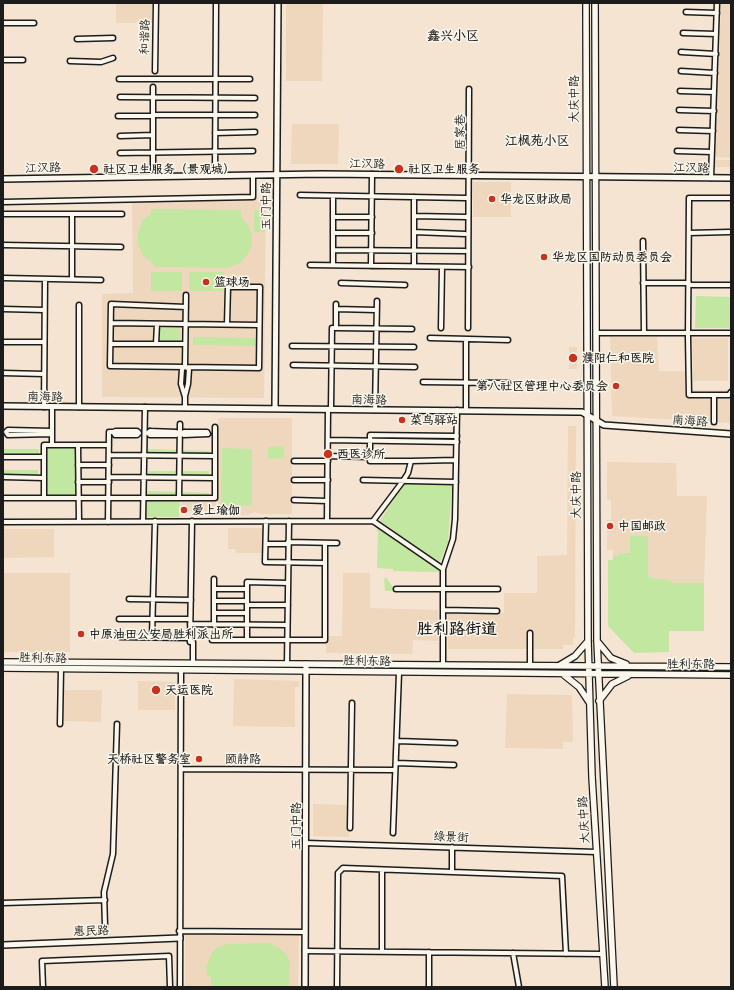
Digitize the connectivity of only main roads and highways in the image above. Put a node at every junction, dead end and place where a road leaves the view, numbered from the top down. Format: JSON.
{"nodes":[{"id":1,"x":586,"y":3,"type":"edge"},
{"id":2,"x":595,"y":3,"type":"edge"},
{"id":3,"x":588,"y":641,"type":"junction"},
{"id":4,"x":597,"y":641,"type":"junction"},
{"id":5,"x":3,"y":662,"type":"edge"},
{"id":6,"x":558,"y":666,"type":"junction"},
{"id":7,"x":588,"y":666,"type":"junction"},
{"id":8,"x":598,"y":666,"type":"junction"},
{"id":9,"x":630,"y":666,"type":"junction"},
{"id":10,"x":731,"y":667,"type":"edge"},
{"id":11,"x":3,"y":668,"type":"edge"},
{"id":12,"x":564,"y":674,"type":"junction"},
{"id":13,"x":589,"y":674,"type":"junction"},
{"id":14,"x":598,"y":675,"type":"junction"},
{"id":15,"x":630,"y":675,"type":"junction"},
{"id":16,"x":731,"y":675,"type":"edge"},
{"id":17,"x":599,"y":701,"type":"junction"},
{"id":18,"x":589,"y":702,"type":"junction"},
{"id":19,"x":605,"y":987,"type":"edge"},
{"id":20,"x":614,"y":987,"type":"edge"}],
"edges":[{"from":1,"to":3,"type":"main road","name":"大庆中路"},
{"from":2,"to":4,"type":"main road","name":"大庆中路"},
{"from":3,"to":6,"type":"main road"},
{"from":3,"to":7,"type":"main road","name":"大庆中路"},
{"from":4,"to":8,"type":"main road","name":"大庆中路"},
{"from":4,"to":9,"type":"main road"},
{"from":5,"to":6,"type":"main road","name":"胜利东路"},
{"from":6,"to":7,"type":"main road","name":"胜利东路"},
{"from":7,"to":8,"type":"main road","name":"胜利东路"},
{"from":7,"to":13,"type":"main road","name":"大庆中路"},
{"from":8,"to":9,"type":"main road","name":"胜利东路"},
{"from":8,"to":14,"type":"main road","name":"大庆中路"},
{"from":9,"to":10,"type":"main road","name":"胜利东路"},
{"from":11,"to":12,"type":"main road","name":"胜利东路"},
{"from":12,"to":13,"type":"main road","name":"胜利东路"},
{"from":12,"to":18,"type":"main road"},
{"from":13,"to":14,"type":"main road","name":"胜利东路"},
{"from":13,"to":18,"type":"main road","name":"大庆中路"},
{"from":14,"to":15,"type":"main road","name":"胜利东路"},
{"from":14,"to":17,"type":"main road","name":"大庆中路"},
{"from":15,"to":16,"type":"main road","name":"胜利东路"},
{"from":15,"to":17,"type":"main road"},
{"from":17,"to":20,"type":"main road","name":"大庆中路"},
{"from":18,"to":19,"type":"main road","name":"大庆中路"}]}
